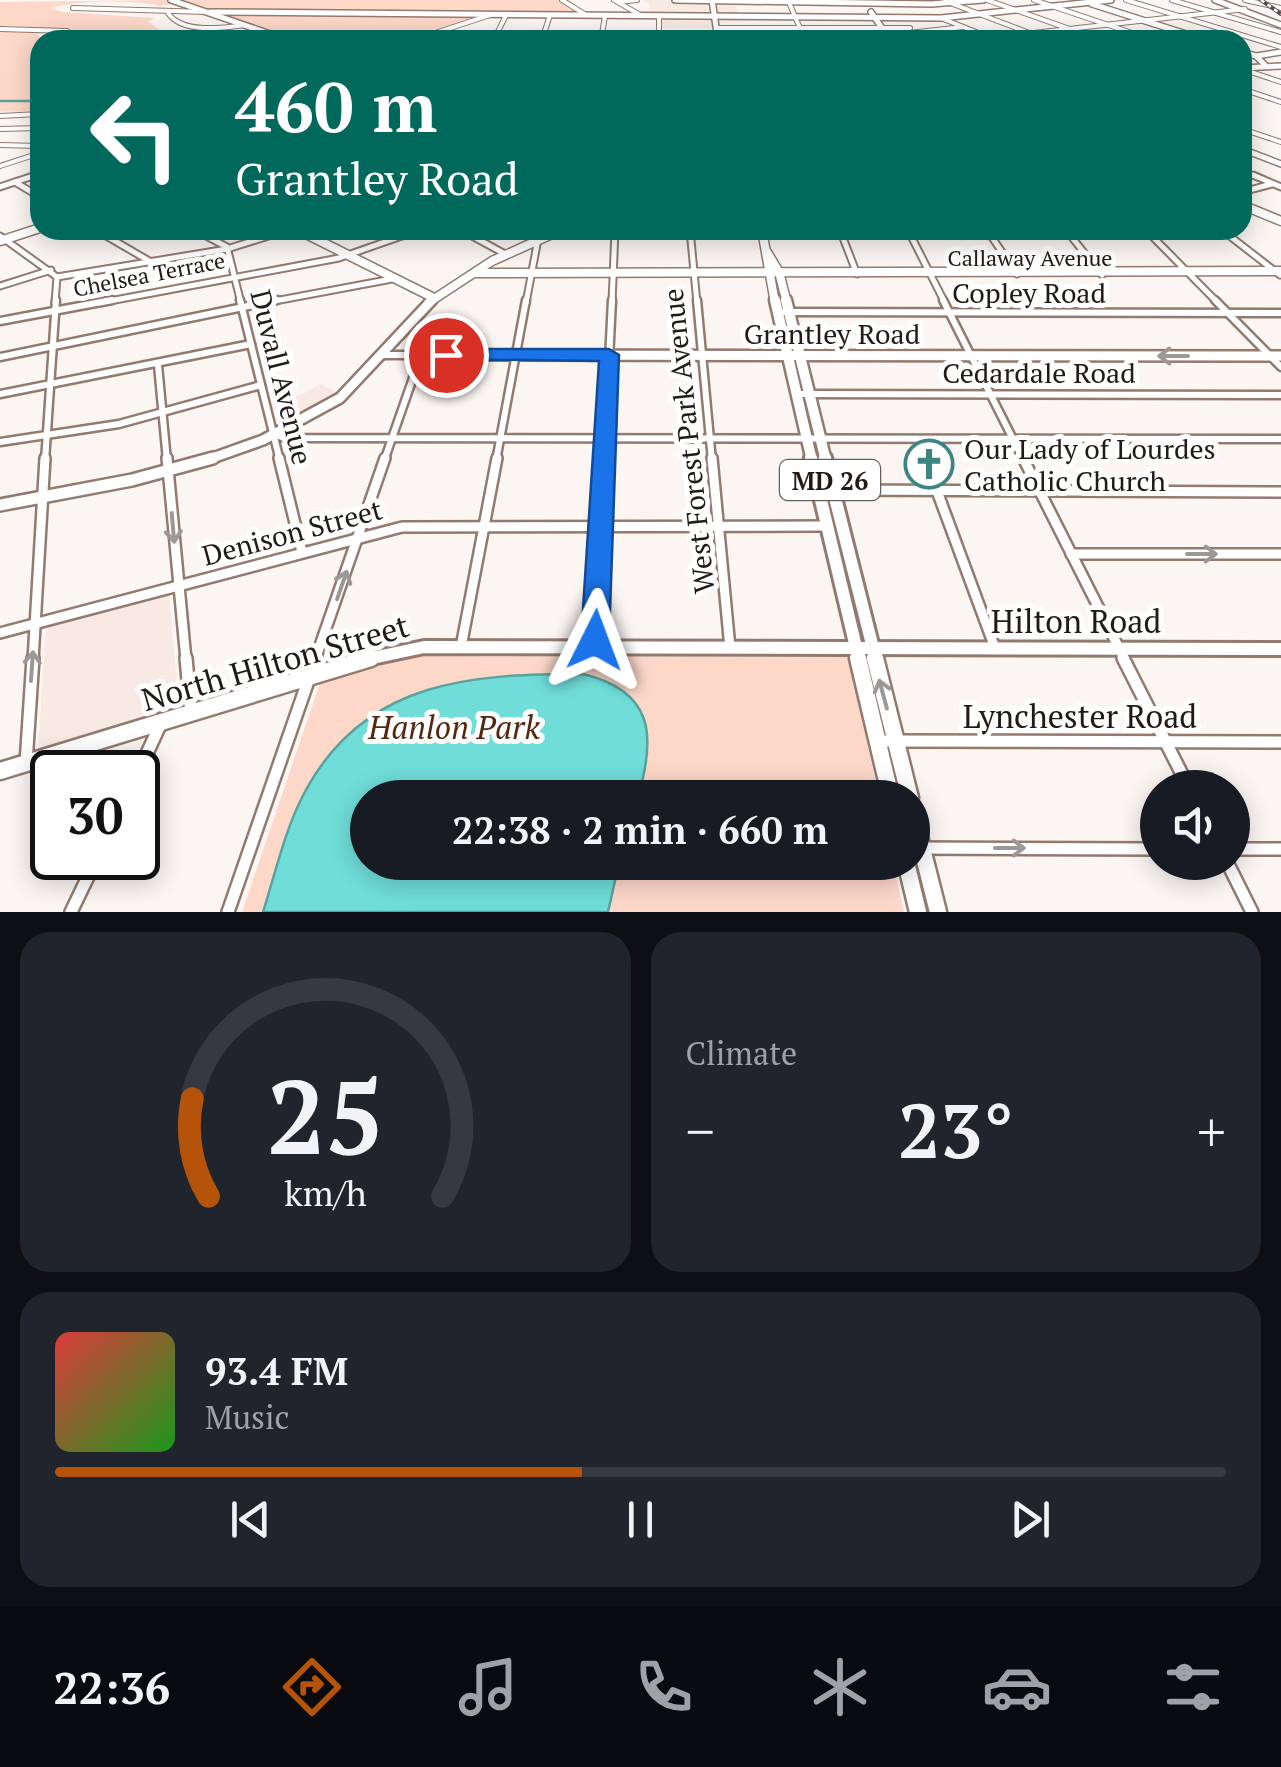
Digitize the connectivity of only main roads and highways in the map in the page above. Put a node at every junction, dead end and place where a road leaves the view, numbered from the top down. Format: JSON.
{"nodes":[{"id":1,"x":1218,"y":0,"type":"edge"},
{"id":2,"x":712,"y":2,"type":"edge"},
{"id":3,"x":1281,"y":28,"type":"edge"},
{"id":4,"x":716,"y":30,"type":"edge"},
{"id":5,"x":764,"y":240,"type":"edge"},
{"id":6,"x":864,"y":648,"type":"junction"},
{"id":7,"x":1281,"y":649,"type":"edge"},
{"id":8,"x":887,"y":741,"type":"junction"},
{"id":9,"x":2,"y":772,"type":"edge"},
{"id":10,"x":890,"y":780,"type":"edge"},
{"id":11,"x":903,"y":780,"type":"edge"},
{"id":12,"x":910,"y":880,"type":"edge"},
{"id":13,"x":928,"y":880,"type":"edge"},
{"id":14,"x":918,"y":912,"type":"edge"},
{"id":15,"x":938,"y":912,"type":"edge"}],
"edges":[{"from":1,"to":3,"type":"main road"},
{"from":1,"to":3,"type":"main road"},
{"from":2,"to":4,"type":"main road"},
{"from":5,"to":6,"type":"main road","number":"MD 26"},
{"from":6,"to":7,"type":"main road","name":"Hilton Road"},
{"from":6,"to":8,"type":"main road","number":"MD 26"},
{"from":6,"to":9,"type":"main road","name":"North Hilton Street"},
{"from":8,"to":10,"type":"main road","number":"MD 26"},
{"from":8,"to":11,"type":"main road","number":"MD 26"},
{"from":12,"to":14,"type":"main road"},
{"from":13,"to":15,"type":"main road"}]}
